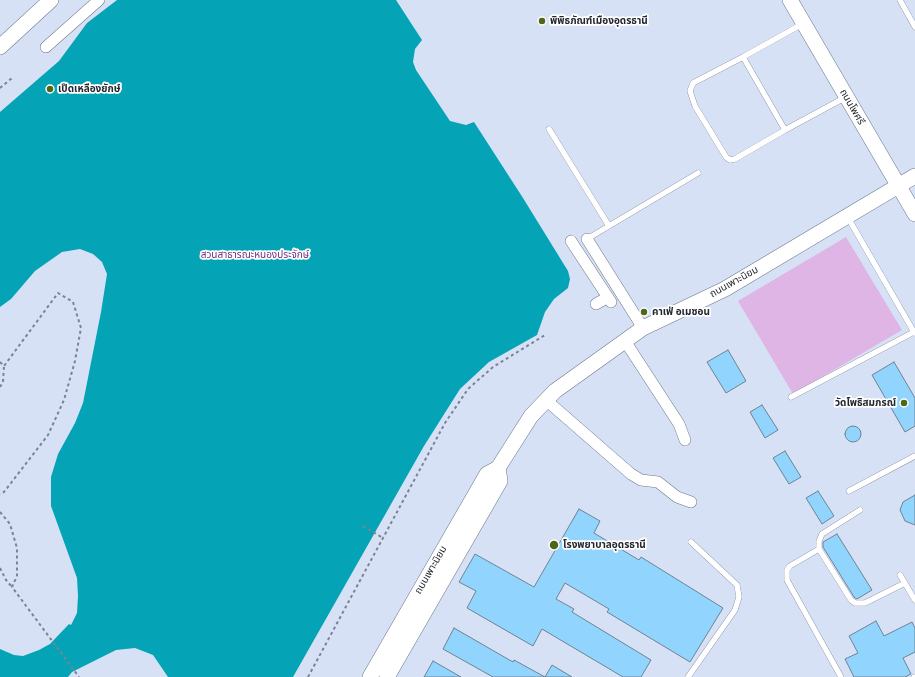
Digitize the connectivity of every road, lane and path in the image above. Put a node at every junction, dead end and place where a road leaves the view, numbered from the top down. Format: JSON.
{"nodes":[{"id":1,"x":51,"y":0,"type":"edge"},
{"id":2,"x":99,"y":0,"type":"edge"},
{"id":3,"x":790,"y":0,"type":"edge"},
{"id":4,"x":900,"y":0,"type":"edge"},
{"id":5,"x":804,"y":23,"type":"junction"},
{"id":6,"x":915,"y":26,"type":"edge"},
{"id":7,"x":0,"y":47,"type":"edge"},
{"id":8,"x":46,"y":47,"type":"dead end"},
{"id":9,"x":743,"y":57,"type":"junction"},
{"id":10,"x":12,"y":78,"type":"dead end"},
{"id":11,"x":0,"y":88,"type":"edge"},
{"id":12,"x":846,"y":97,"type":"junction"},
{"id":13,"x":549,"y":129,"type":"dead end"},
{"id":14,"x":785,"y":130,"type":"junction"},
{"id":15,"x":698,"y":173,"type":"dead end"},
{"id":16,"x":915,"y":176,"type":"edge"},
{"id":17,"x":898,"y":186,"type":"junction"},
{"id":18,"x":915,"y":214,"type":"edge"},
{"id":19,"x":846,"y":216,"type":"junction"},
{"id":20,"x":609,"y":226,"type":"junction"},
{"id":21,"x":587,"y":239,"type":"joint"},
{"id":22,"x":572,"y":241,"type":"dead end"},
{"id":23,"x":596,"y":304,"type":"dead end"},
{"id":24,"x":643,"y":328,"type":"junction"},
{"id":25,"x":915,"y":332,"type":"edge"},
{"id":26,"x":545,"y":335,"type":"dead end"},
{"id":27,"x":625,"y":341,"type":"junction"},
{"id":28,"x":0,"y":362,"type":"edge"},
{"id":29,"x":4,"y":366,"type":"junction"},
{"id":30,"x":0,"y":387,"type":"edge"},
{"id":31,"x":791,"y":397,"type":"dead end"},
{"id":32,"x":546,"y":400,"type":"junction"},
{"id":33,"x":685,"y":440,"type":"dead end"},
{"id":34,"x":915,"y":456,"type":"edge"},
{"id":35,"x":498,"y":468,"type":"junction"},
{"id":36,"x":849,"y":491,"type":"dead end"},
{"id":37,"x":0,"y":494,"type":"edge"},
{"id":38,"x":690,"y":502,"type":"dead end"},
{"id":39,"x":860,"y":510,"type":"dead end"},
{"id":40,"x":0,"y":512,"type":"edge"},
{"id":41,"x":363,"y":526,"type":"dead end"},
{"id":42,"x":384,"y":538,"type":"junction"},
{"id":43,"x":690,"y":542,"type":"dead end"},
{"id":44,"x":819,"y":549,"type":"junction"},
{"id":45,"x":0,"y":568,"type":"edge"},
{"id":46,"x":900,"y":575,"type":"dead end"},
{"id":47,"x":904,"y":583,"type":"junction"},
{"id":48,"x":12,"y":587,"type":"junction"},
{"id":49,"x":915,"y":600,"type":"edge"},
{"id":50,"x":79,"y":677,"type":"edge"},
{"id":51,"x":308,"y":677,"type":"edge"},
{"id":52,"x":370,"y":677,"type":"edge"},
{"id":53,"x":387,"y":677,"type":"edge"},
{"id":54,"x":688,"y":677,"type":"edge"},
{"id":55,"x":840,"y":677,"type":"edge"}],
"edges":[{"from":1,"to":7,"type":"street"},
{"from":2,"to":8,"type":"street"},
{"from":3,"to":5,"type":"street","name":"ถนนโพศรี"},
{"from":4,"to":6,"type":"lane"},
{"from":5,"to":9,"type":"lane"},
{"from":5,"to":12,"type":"street","name":"ถนนโพศรี"},
{"from":9,"to":14,"type":"lane"},
{"from":9,"to":14,"type":"lane"},
{"from":10,"to":11,"type":"path"},
{"from":12,"to":14,"type":"lane"},
{"from":12,"to":17,"type":"street","name":"ถนนโพศรี"},
{"from":13,"to":20,"type":"lane"},
{"from":15,"to":20,"type":"lane"},
{"from":16,"to":17,"type":"street","name":"ถนนเพาะนิยม"},
{"from":17,"to":18,"type":"street","name":"ถนนโพศรี"},
{"from":17,"to":19,"type":"street","name":"ถนนเพาะนิยม"},
{"from":19,"to":24,"type":"street","name":"ถนนเพาะนิยม"},
{"from":19,"to":25,"type":"lane"},
{"from":20,"to":21,"type":"lane"},
{"from":21,"to":24,"type":"street"},
{"from":22,"to":23,"type":"street"},
{"from":24,"to":27,"type":"street","name":"ถนนเพาะนิยม"},
{"from":25,"to":31,"type":"lane"},
{"from":26,"to":42,"type":"path"},
{"from":27,"to":32,"type":"street","name":"ถนนเพาะนิยม"},
{"from":27,"to":33,"type":"street"},
{"from":28,"to":29,"type":"path"},
{"from":29,"to":30,"type":"path"},
{"from":29,"to":37,"type":"path"},
{"from":32,"to":35,"type":"street","name":"ถนนเพาะนิยม"},
{"from":32,"to":38,"type":"street"},
{"from":34,"to":36,"type":"lane"},
{"from":35,"to":52,"type":"street","name":"ถนนเพาะนิยม"},
{"from":35,"to":53,"type":"street","name":"ถนนเพาะนิยม"},
{"from":39,"to":44,"type":"lane"},
{"from":40,"to":48,"type":"path"},
{"from":41,"to":42,"type":"path"},
{"from":42,"to":51,"type":"path"},
{"from":43,"to":54,"type":"lane"},
{"from":44,"to":47,"type":"lane"},
{"from":44,"to":55,"type":"lane"},
{"from":45,"to":48,"type":"path"},
{"from":46,"to":47,"type":"lane"},
{"from":47,"to":49,"type":"lane"},
{"from":48,"to":50,"type":"path"}]}
